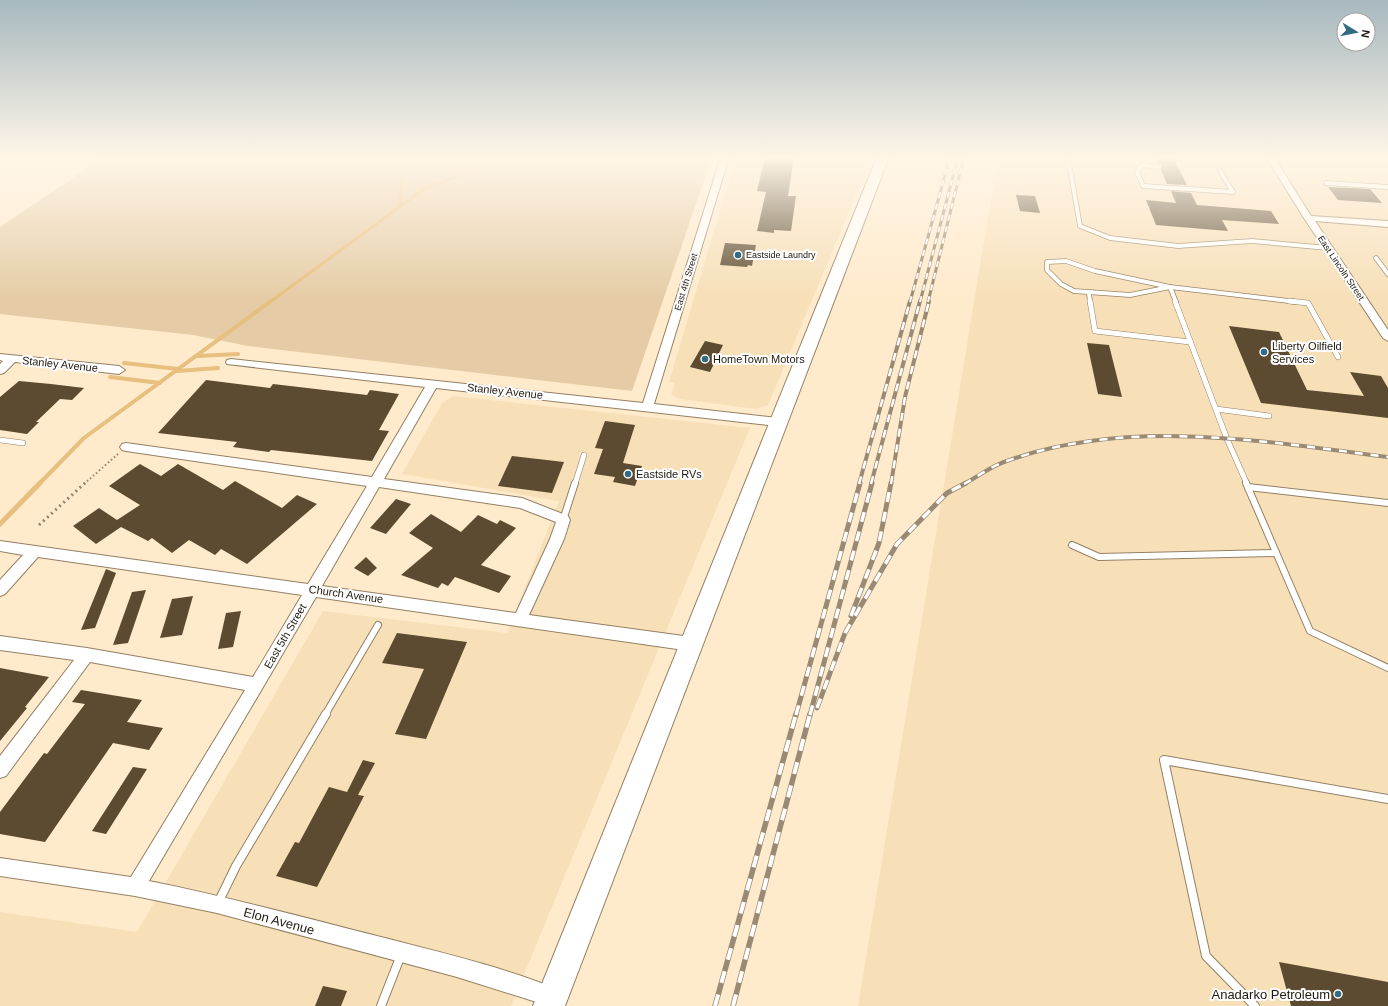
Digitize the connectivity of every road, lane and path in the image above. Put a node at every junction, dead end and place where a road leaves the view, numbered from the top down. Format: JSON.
{"nodes":[{"id":1,"x":710,"y":204,"type":"edge"},
{"id":2,"x":864,"y":204,"type":"edge"},
{"id":3,"x":1076,"y":204,"type":"edge"},
{"id":4,"x":1299,"y":204,"type":"edge"},
{"id":5,"x":1308,"y":218,"type":"junction"},
{"id":6,"x":1388,"y":224,"type":"edge"},
{"id":7,"x":1328,"y":248,"type":"junction"},
{"id":8,"x":1376,"y":258,"type":"dead end"},
{"id":9,"x":1388,"y":274,"type":"edge"},
{"id":10,"x":1170,"y":287,"type":"junction"},
{"id":11,"x":1089,"y":293,"type":"junction"},
{"id":12,"x":1388,"y":338,"type":"edge"},
{"id":13,"x":1190,"y":342,"type":"junction"},
{"id":14,"x":0,"y":357,"type":"edge"},
{"id":15,"x":1338,"y":357,"type":"dead end"},
{"id":16,"x":13,"y":358,"type":"junction"},
{"id":17,"x":231,"y":362,"type":"dead end"},
{"id":18,"x":0,"y":370,"type":"edge"},
{"id":19,"x":119,"y":370,"type":"dead end"},
{"id":20,"x":433,"y":383,"type":"junction"},
{"id":21,"x":647,"y":408,"type":"junction"},
{"id":22,"x":1216,"y":410,"type":"junction"},
{"id":23,"x":1268,"y":416,"type":"dead end"},
{"id":24,"x":778,"y":422,"type":"junction"},
{"id":25,"x":0,"y":440,"type":"edge"},
{"id":26,"x":23,"y":443,"type":"dead end"},
{"id":27,"x":126,"y":447,"type":"joint"},
{"id":28,"x":584,"y":455,"type":"dead end"},
{"id":29,"x":376,"y":482,"type":"junction"},
{"id":30,"x":1248,"y":487,"type":"junction"},
{"id":31,"x":1388,"y":504,"type":"edge"},
{"id":32,"x":563,"y":520,"type":"junction"},
{"id":33,"x":39,"y":525,"type":"dead end"},
{"id":34,"x":0,"y":546,"type":"edge"},
{"id":35,"x":1072,"y":546,"type":"dead end"},
{"id":36,"x":35,"y":551,"type":"junction"},
{"id":37,"x":1276,"y":553,"type":"junction"},
{"id":38,"x":312,"y":589,"type":"junction"},
{"id":39,"x":0,"y":590,"type":"edge"},
{"id":40,"x":520,"y":619,"type":"junction"},
{"id":41,"x":378,"y":625,"type":"dead end"},
{"id":42,"x":0,"y":643,"type":"edge"},
{"id":43,"x":691,"y":644,"type":"junction"},
{"id":44,"x":87,"y":656,"type":"junction"},
{"id":45,"x":1388,"y":668,"type":"edge"},
{"id":46,"x":257,"y":685,"type":"junction"},
{"id":47,"x":0,"y":770,"type":"edge"},
{"id":48,"x":1388,"y":799,"type":"edge"},
{"id":49,"x":0,"y":867,"type":"edge"},
{"id":50,"x":135,"y":887,"type":"junction"},
{"id":51,"x":217,"y":904,"type":"junction"},
{"id":52,"x":402,"y":953,"type":"junction"},
{"id":53,"x":550,"y":1001,"type":"edge"},
{"id":54,"x":381,"y":1006,"type":"edge"},
{"id":55,"x":1255,"y":1006,"type":"edge"}],
"edges":[{"from":1,"to":21,"type":"street","name":"East 4th Street"},
{"from":2,"to":24,"type":"main road"},
{"from":3,"to":7,"type":"lane"},
{"from":4,"to":5,"type":"street","name":"East Lincoln Street"},
{"from":5,"to":6,"type":"street"},
{"from":5,"to":7,"type":"street","name":"East Lincoln Street"},
{"from":7,"to":12,"type":"street","name":"East Lincoln Street"},
{"from":8,"to":9,"type":"lane"},
{"from":10,"to":11,"type":"lane"},
{"from":10,"to":11,"type":"lane"},
{"from":10,"to":13,"type":"lane"},
{"from":10,"to":15,"type":"lane"},
{"from":11,"to":13,"type":"lane"},
{"from":13,"to":22,"type":"lane"},
{"from":14,"to":16,"type":"street","name":"Stanley Avenue"},
{"from":16,"to":18,"type":"street"},
{"from":16,"to":19,"type":"street","name":"Stanley Avenue"},
{"from":17,"to":20,"type":"street","name":"Stanley Avenue"},
{"from":20,"to":21,"type":"street","name":"Stanley Avenue"},
{"from":20,"to":29,"type":"street","name":"East 5th Street"},
{"from":21,"to":24,"type":"street","name":"Stanley Avenue"},
{"from":22,"to":23,"type":"lane"},
{"from":22,"to":30,"type":"lane"},
{"from":24,"to":43,"type":"main road"},
{"from":25,"to":26,"type":"lane"},
{"from":27,"to":29,"type":"street"},
{"from":27,"to":33,"type":"path"},
{"from":28,"to":32,"type":"lane"},
{"from":29,"to":32,"type":"street"},
{"from":29,"to":38,"type":"street","name":"East 5th Street"},
{"from":30,"to":31,"type":"lane"},
{"from":30,"to":37,"type":"lane"},
{"from":32,"to":40,"type":"street"},
{"from":34,"to":36,"type":"street","name":"Church Avenue"},
{"from":35,"to":37,"type":"lane"},
{"from":36,"to":38,"type":"street","name":"Church Avenue"},
{"from":36,"to":39,"type":"street"},
{"from":37,"to":45,"type":"lane"},
{"from":38,"to":40,"type":"street","name":"Church Avenue"},
{"from":38,"to":46,"type":"street","name":"East 5th Street"},
{"from":40,"to":43,"type":"street","name":"Church Avenue"},
{"from":41,"to":51,"type":"lane"},
{"from":42,"to":44,"type":"street"},
{"from":43,"to":53,"type":"main road"},
{"from":44,"to":46,"type":"street"},
{"from":44,"to":47,"type":"street"},
{"from":46,"to":50,"type":"street","name":"East 5th Street"},
{"from":48,"to":55,"type":"lane"},
{"from":49,"to":50,"type":"street","name":"Elon Avenue"},
{"from":50,"to":51,"type":"street","name":"Elon Avenue"},
{"from":51,"to":52,"type":"street","name":"Elon Avenue"},
{"from":52,"to":53,"type":"street","name":"Elon Avenue"},
{"from":52,"to":54,"type":"lane"}]}
